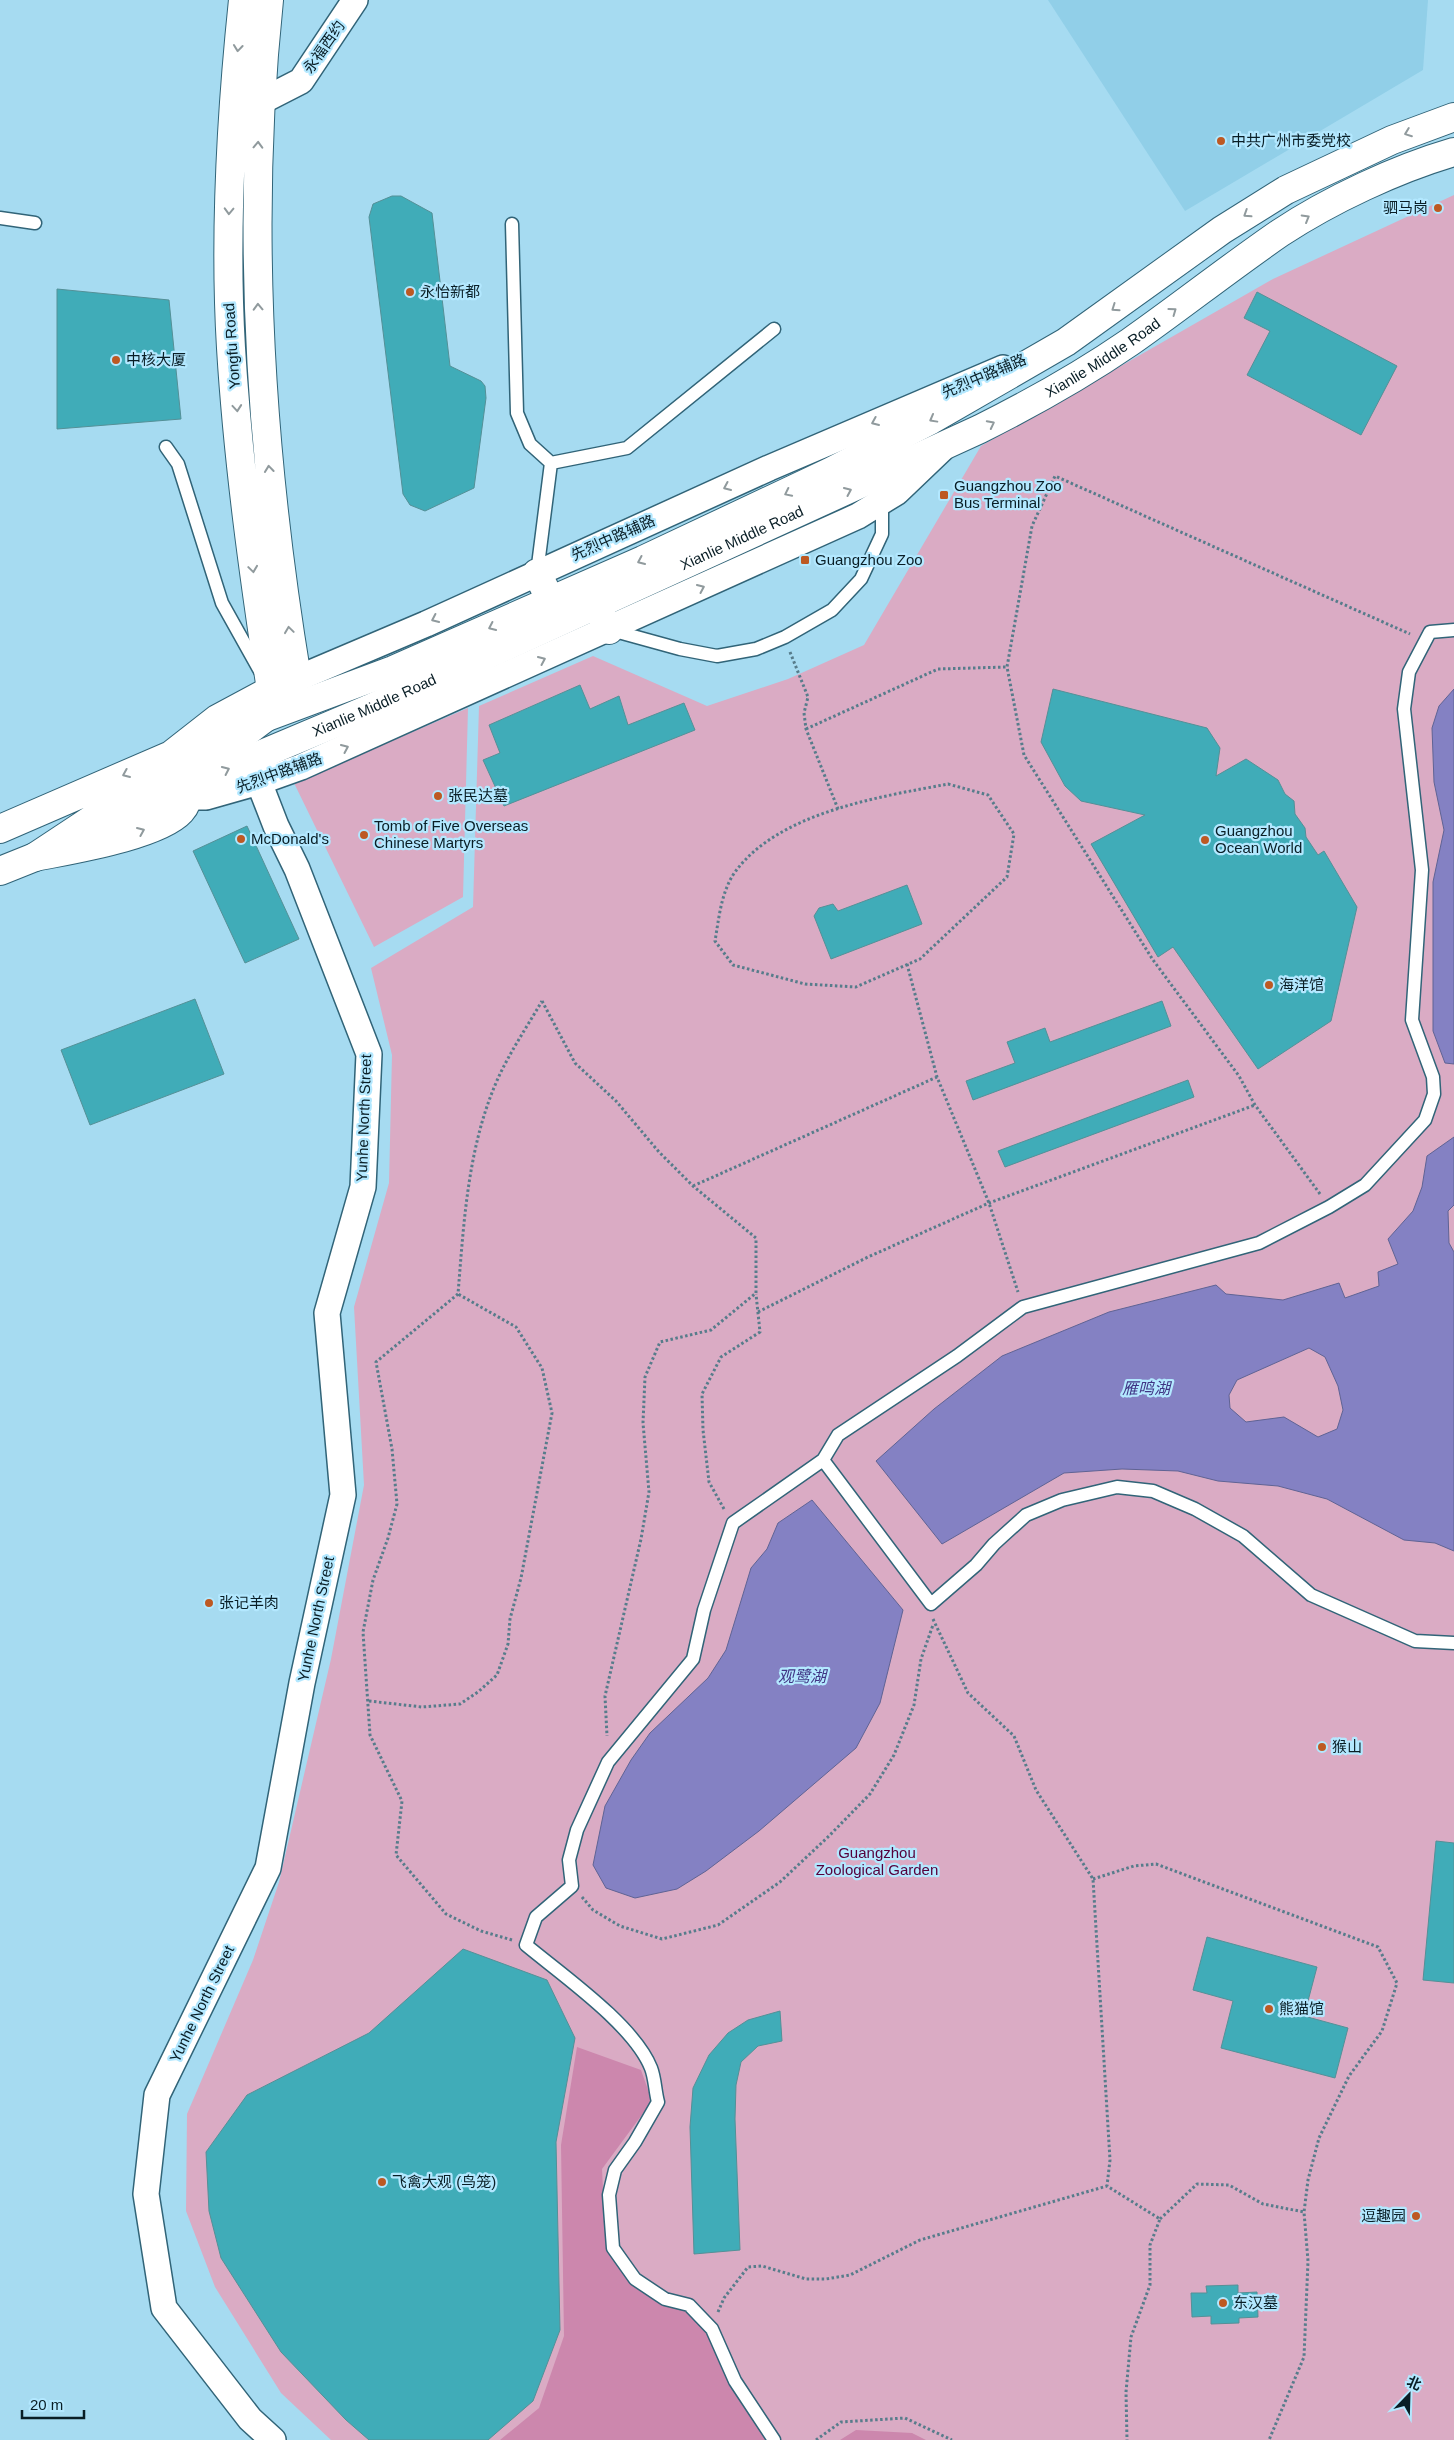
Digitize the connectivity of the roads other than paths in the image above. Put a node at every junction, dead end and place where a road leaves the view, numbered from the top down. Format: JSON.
{"nodes":[{"id":1,"x":243,"y":0,"type":"edge"},
{"id":2,"x":269,"y":0,"type":"edge"},
{"id":3,"x":356,"y":0,"type":"edge"},
{"id":4,"x":260,"y":102,"type":"junction"},
{"id":5,"x":1454,"y":117,"type":"edge"},
{"id":6,"x":1454,"y":152,"type":"edge"},
{"id":7,"x":1340,"y":163,"type":"junction"},
{"id":8,"x":1355,"y":192,"type":"junction"},
{"id":9,"x":0,"y":218,"type":"edge"},
{"id":10,"x":35,"y":223,"type":"dead end"},
{"id":11,"x":512,"y":224,"type":"dead end"},
{"id":12,"x":774,"y":329,"type":"dead end"},
{"id":13,"x":1066,"y":342,"type":"junction"},
{"id":14,"x":166,"y":447,"type":"dead end"},
{"id":15,"x":551,"y":463,"type":"junction"},
{"id":16,"x":876,"y":492,"type":"junction"},
{"id":17,"x":537,"y":572,"type":"junction"},
{"id":18,"x":550,"y":600,"type":"junction"},
{"id":19,"x":596,"y":605,"type":"junction"},
{"id":20,"x":608,"y":630,"type":"junction"},
{"id":21,"x":1454,"y":630,"type":"edge"},
{"id":22,"x":297,"y":678,"type":"junction"},
{"id":23,"x":279,"y":703,"type":"junction"},
{"id":24,"x":369,"y":709,"type":"junction"},
{"id":25,"x":254,"y":771,"type":"junction"},
{"id":26,"x":179,"y":781,"type":"junction"},
{"id":27,"x":0,"y":829,"type":"edge"},
{"id":28,"x":35,"y":857,"type":"junction"},
{"id":29,"x":0,"y":871,"type":"edge"},
{"id":30,"x":823,"y":1460,"type":"junction"},
{"id":31,"x":1454,"y":1643,"type":"edge"},
{"id":32,"x":273,"y":2440,"type":"edge"},
{"id":33,"x":774,"y":2440,"type":"edge"}],
"edges":[{"from":1,"to":23,"type":"main road","name":"Yongfu Road","one_way":true},
{"from":2,"to":4,"type":"main road","name":"Yongfu Road"},
{"from":3,"to":4,"type":"street","name":"永福西约"},
{"from":22,"to":4,"type":"main road","name":"Yongfu Road","one_way":true},
{"from":5,"to":7,"type":"main road","name":"Xianlie Middle Road","one_way":true},
{"from":6,"to":8,"type":"main road","name":"Xianlie Middle Road"},
{"from":7,"to":8,"type":"main road"},
{"from":7,"to":13,"type":"main road","name":"Xianlie Middle Road","one_way":true},
{"from":16,"to":8,"type":"main road","name":"Xianlie Middle Road","one_way":true},
{"from":9,"to":10,"type":"lane"},
{"from":11,"to":15,"type":"lane"},
{"from":12,"to":15,"type":"lane"},
{"from":13,"to":17,"type":"street","name":"先烈中路辅路","one_way":true},
{"from":13,"to":18,"type":"main road","name":"Xianlie Middle Road","one_way":true},
{"from":14,"to":23,"type":"lane"},
{"from":15,"to":17,"type":"lane"},
{"from":19,"to":16,"type":"main road","name":"Xianlie Middle Road","one_way":true},
{"from":20,"to":16,"type":"street","name":"先烈中路辅路","one_way":true},
{"from":16,"to":20,"type":"lane"},
{"from":17,"to":18,"type":"main road"},
{"from":17,"to":22,"type":"street","name":"先烈中路辅路","one_way":true},
{"from":18,"to":23,"type":"main road","name":"Xianlie Middle Road","one_way":true},
{"from":19,"to":20,"type":"main road"},
{"from":19,"to":24,"type":"main road","name":"Xianlie Middle Road"},
{"from":25,"to":20,"type":"street","name":"先烈中路辅路","one_way":true},
{"from":21,"to":30,"type":"lane"},
{"from":22,"to":23,"type":"main road"},
{"from":23,"to":24,"type":"main road"},
{"from":23,"to":26,"type":"main road"},
{"from":24,"to":25,"type":"main road","name":"Xianlie Middle Road"},
{"from":26,"to":25,"type":"main road","name":"Xianlie Middle Road","one_way":true},
{"from":25,"to":32,"type":"street","name":"Yunhe North Street"},
{"from":26,"to":27,"type":"main road","name":"Xianlie Middle Road","one_way":true},
{"from":26,"to":28,"type":"main road"},
{"from":28,"to":26,"type":"main road","one_way":true},
{"from":28,"to":29,"type":"main road"},
{"from":30,"to":31,"type":"lane"},
{"from":30,"to":33,"type":"lane"}]}
